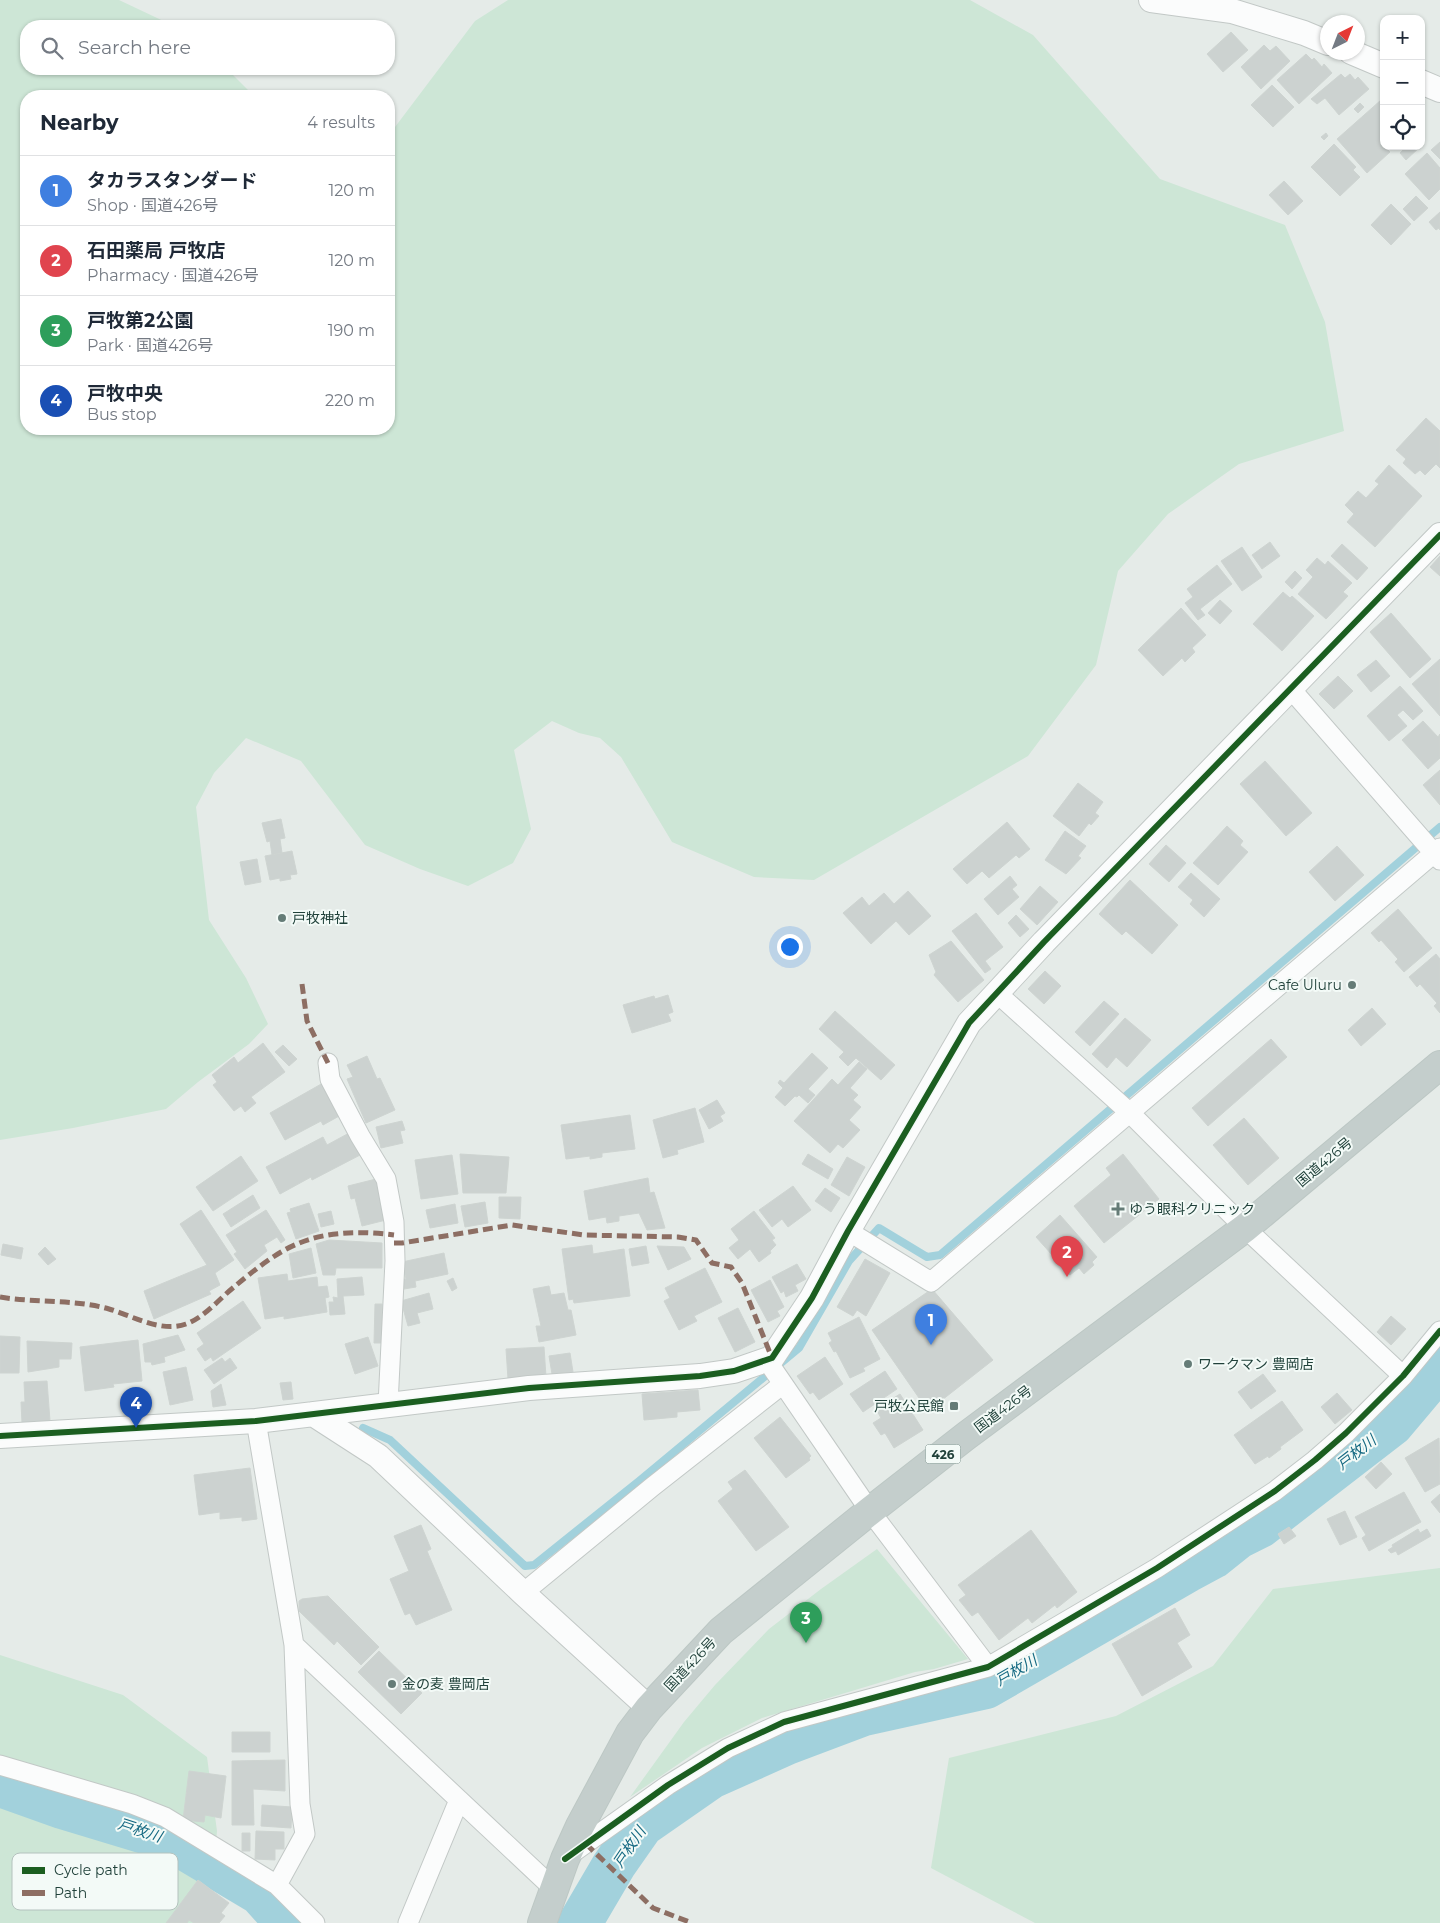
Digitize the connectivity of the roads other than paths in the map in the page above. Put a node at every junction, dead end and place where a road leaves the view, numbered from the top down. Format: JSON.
{"nodes":[{"id":1,"x":1151,"y":0,"type":"edge"},
{"id":2,"x":1320,"y":40,"type":"edge"},
{"id":3,"x":1365,"y":58,"type":"edge"},
{"id":4,"x":1380,"y":64,"type":"edge"},
{"id":5,"x":1425,"y":84,"type":"edge"},
{"id":6,"x":1440,"y":90,"type":"edge"},
{"id":7,"x":1440,"y":535,"type":"edge"},
{"id":8,"x":1290,"y":688,"type":"junction"},
{"id":9,"x":1438,"y":854,"type":"edge"},
{"id":10,"x":998,"y":994,"type":"junction"},
{"id":11,"x":328,"y":1063,"type":"dead end"},
{"id":12,"x":1440,"y":1065,"type":"edge"},
{"id":13,"x":1129,"y":1112,"type":"junction"},
{"id":14,"x":1245,"y":1228,"type":"junction"},
{"id":15,"x":848,"y":1231,"type":"junction"},
{"id":16,"x":1440,"y":1331,"type":"edge"},
{"id":17,"x":766,"y":1359,"type":"junction"},
{"id":18,"x":1403,"y":1376,"type":"junction"},
{"id":19,"x":783,"y":1384,"type":"junction"},
{"id":20,"x":388,"y":1405,"type":"junction"},
{"id":21,"x":313,"y":1414,"type":"junction"},
{"id":22,"x":256,"y":1421,"type":"junction"},
{"id":23,"x":0,"y":1436,"type":"edge"},
{"id":24,"x":870,"y":1511,"type":"junction"},
{"id":25,"x":523,"y":1593,"type":"junction"},
{"id":26,"x":294,"y":1645,"type":"junction"},
{"id":27,"x":988,"y":1666,"type":"junction"},
{"id":28,"x":649,"y":1708,"type":"junction"},
{"id":29,"x":0,"y":1765,"type":"edge"},
{"id":30,"x":459,"y":1800,"type":"junction"},
{"id":31,"x":565,"y":1859,"type":"junction"},
{"id":32,"x":277,"y":1885,"type":"junction"},
{"id":33,"x":554,"y":1889,"type":"junction"},
{"id":34,"x":315,"y":1923,"type":"edge"},
{"id":35,"x":408,"y":1923,"type":"edge"},
{"id":36,"x":542,"y":1923,"type":"edge"}],
"edges":[{"from":1,"to":2,"type":"street"},
{"from":3,"to":4,"type":"street"},
{"from":5,"to":6,"type":"street"},
{"from":7,"to":8,"type":"street"},
{"from":8,"to":9,"type":"street"},
{"from":8,"to":10,"type":"street"},
{"from":9,"to":13,"type":"street"},
{"from":10,"to":13,"type":"street"},
{"from":10,"to":15,"type":"street"},
{"from":11,"to":20,"type":"street"},
{"from":12,"to":14,"type":"highway","name":"国道426号","number":"426"},
{"from":13,"to":14,"type":"street"},
{"from":13,"to":15,"type":"street"},
{"from":14,"to":18,"type":"street"},
{"from":14,"to":24,"type":"highway","name":"国道426号","number":"426"},
{"from":15,"to":17,"type":"street"},
{"from":16,"to":18,"type":"street"},
{"from":17,"to":19,"type":"street"},
{"from":17,"to":20,"type":"street"},
{"from":18,"to":27,"type":"street"},
{"from":19,"to":24,"type":"street"},
{"from":19,"to":25,"type":"street"},
{"from":20,"to":21,"type":"street"},
{"from":21,"to":22,"type":"street"},
{"from":21,"to":25,"type":"street"},
{"from":22,"to":23,"type":"street"},
{"from":22,"to":26,"type":"street"},
{"from":24,"to":27,"type":"street"},
{"from":24,"to":28,"type":"highway","name":"国道426号","number":"426"},
{"from":25,"to":28,"type":"street"},
{"from":26,"to":30,"type":"street"},
{"from":26,"to":32,"type":"street"},
{"from":27,"to":31,"type":"street"},
{"from":28,"to":31,"type":"highway","name":"国道426号","number":"426"},
{"from":29,"to":32,"type":"street"},
{"from":30,"to":33,"type":"street"},
{"from":30,"to":35,"type":"street"},
{"from":31,"to":33,"type":"highway","name":"国道426号","number":"426"},
{"from":32,"to":34,"type":"street"},
{"from":33,"to":36,"type":"highway","name":"国道426号","number":"426"}]}
